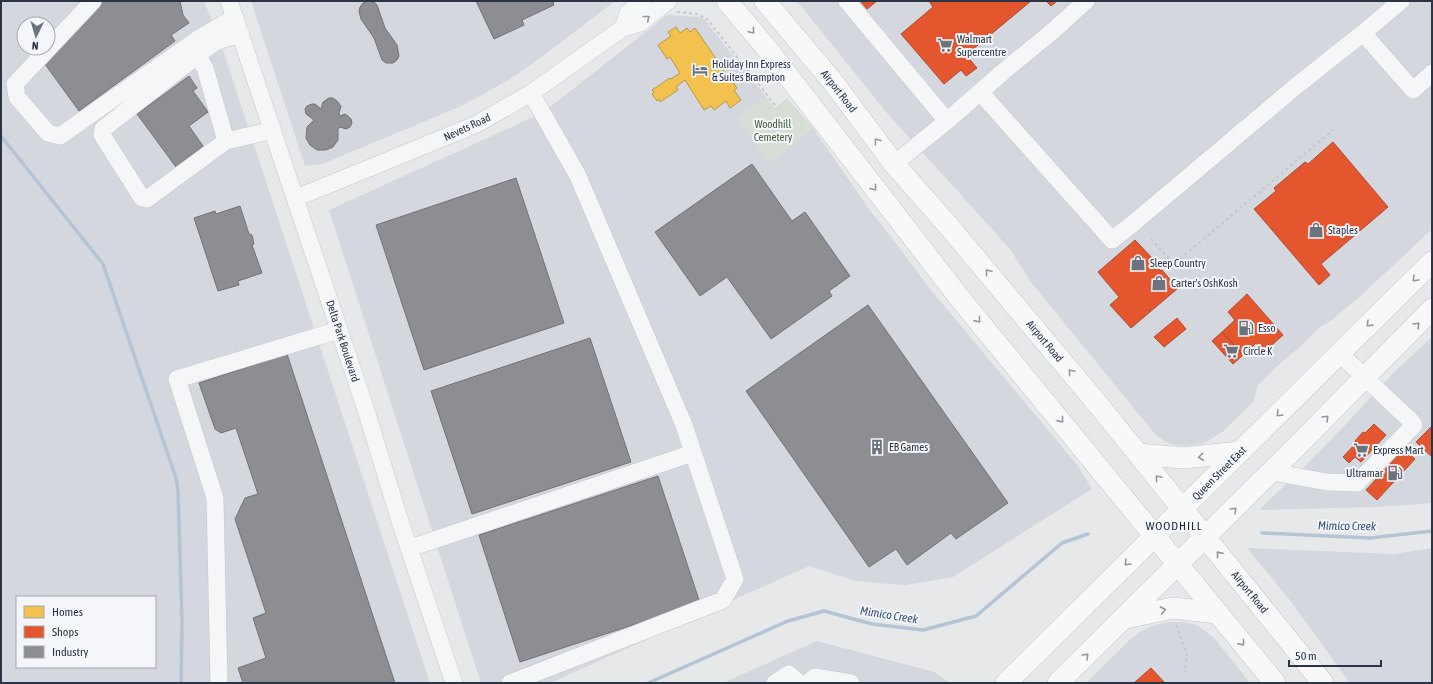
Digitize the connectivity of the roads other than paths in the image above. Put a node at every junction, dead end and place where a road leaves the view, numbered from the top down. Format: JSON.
{"nodes":[{"id":1,"x":93,"y":1,"type":"edge"},
{"id":2,"x":229,"y":1,"type":"edge"},
{"id":3,"x":643,"y":1,"type":"edge"},
{"id":4,"x":726,"y":1,"type":"edge"},
{"id":5,"x":765,"y":1,"type":"edge"},
{"id":6,"x":777,"y":1,"type":"edge"},
{"id":7,"x":847,"y":1,"type":"edge"},
{"id":8,"x":1086,"y":1,"type":"edge"},
{"id":9,"x":1401,"y":1,"type":"edge"},
{"id":10,"x":672,"y":6,"type":"edge"},
{"id":11,"x":235,"y":17,"type":"junction"},
{"id":12,"x":623,"y":28,"type":"junction"},
{"id":13,"x":788,"y":28,"type":"junction"},
{"id":14,"x":1363,"y":33,"type":"junction"},
{"id":15,"x":241,"y":34,"type":"junction"},
{"id":16,"x":197,"y":54,"type":"junction"},
{"id":17,"x":1432,"y":73,"type":"edge"},
{"id":18,"x":980,"y":92,"type":"junction"},
{"id":19,"x":531,"y":93,"type":"junction"},
{"id":20,"x":947,"y":121,"type":"junction"},
{"id":21,"x":273,"y":130,"type":"junction"},
{"id":22,"x":226,"y":142,"type":"junction"},
{"id":23,"x":894,"y":164,"type":"junction"},
{"id":24,"x":296,"y":198,"type":"junction"},
{"id":25,"x":1432,"y":262,"type":"edge"},
{"id":26,"x":1432,"y":309,"type":"edge"},
{"id":27,"x":339,"y":330,"type":"junction"},
{"id":28,"x":1339,"y":354,"type":"junction"},
{"id":29,"x":1365,"y":378,"type":"junction"},
{"id":30,"x":1240,"y":452,"type":"junction"},
{"id":31,"x":694,"y":453,"type":"junction"},
{"id":32,"x":1138,"y":454,"type":"junction"},
{"id":33,"x":1272,"y":472,"type":"junction"},
{"id":34,"x":1183,"y":509,"type":"junction"},
{"id":35,"x":1155,"y":536,"type":"junction"},
{"id":36,"x":1206,"y":537,"type":"junction"},
{"id":37,"x":410,"y":548,"type":"junction"},
{"id":38,"x":1179,"y":564,"type":"junction"},
{"id":39,"x":1218,"y":613,"type":"junction"},
{"id":40,"x":1125,"y":618,"type":"junction"},
{"id":41,"x":219,"y":683,"type":"edge"},
{"id":42,"x":454,"y":683,"type":"edge"},
{"id":43,"x":510,"y":683,"type":"edge"},
{"id":44,"x":775,"y":683,"type":"edge"},
{"id":45,"x":800,"y":683,"type":"edge"},
{"id":46,"x":808,"y":683,"type":"edge"},
{"id":47,"x":851,"y":683,"type":"edge"},
{"id":48,"x":1006,"y":683,"type":"edge"},
{"id":49,"x":1058,"y":683,"type":"edge"},
{"id":50,"x":1274,"y":683,"type":"edge"},
{"id":51,"x":1323,"y":683,"type":"edge"}],
"edges":[{"from":1,"to":11,"type":"street"},
{"from":2,"to":11,"type":"street","name":"Delta Park Boulevard"},
{"from":3,"to":12,"type":"street","name":"Nevets Road"},
{"from":4,"to":35,"type":"main road","one_way":true},
{"from":5,"to":13,"type":"main road","name":"Airport Road"},
{"from":6,"to":13,"type":"main road"},
{"from":7,"to":20,"type":"street"},
{"from":8,"to":18,"type":"street"},
{"from":9,"to":14,"type":"street"},
{"from":12,"to":10,"type":"street","name":"Nevets Road","one_way":true},
{"from":11,"to":15,"type":"street","name":"Delta Park Boulevard"},
{"from":12,"to":19,"type":"street","name":"Nevets Road"},
{"from":23,"to":13,"type":"main road","name":"Airport Road","one_way":true},
{"from":14,"to":17,"type":"street"},
{"from":14,"to":18,"type":"street"},
{"from":15,"to":16,"type":"street"},
{"from":15,"to":21,"type":"street","name":"Delta Park Boulevard"},
{"from":16,"to":22,"type":"street"},
{"from":16,"to":22,"type":"street"},
{"from":18,"to":20,"type":"street"},
{"from":19,"to":24,"type":"street","name":"Nevets Road"},
{"from":19,"to":31,"type":"street"},
{"from":20,"to":23,"type":"street"},
{"from":21,"to":22,"type":"street"},
{"from":21,"to":24,"type":"street","name":"Delta Park Boulevard"},
{"from":32,"to":23,"type":"main road","name":"Airport Road","one_way":true},
{"from":24,"to":27,"type":"street","name":"Delta Park Boulevard"},
{"from":25,"to":28,"type":"main road","name":"Queen Street East","one_way":true},
{"from":29,"to":26,"type":"main road","one_way":true},
{"from":27,"to":37,"type":"street","name":"Delta Park Boulevard"},
{"from":27,"to":41,"type":"street"},
{"from":28,"to":29,"type":"street"},
{"from":28,"to":30,"type":"main road","name":"Queen Street East","one_way":true},
{"from":33,"to":29,"type":"main road","one_way":true},
{"from":29,"to":33,"type":"street"},
{"from":30,"to":32,"type":"main road","one_way":true},
{"from":30,"to":34,"type":"main road","name":"Queen Street East"},
{"from":31,"to":37,"type":"street"},
{"from":31,"to":43,"type":"street"},
{"from":34,"to":32,"type":"main road","name":"Airport Road","one_way":true},
{"from":36,"to":33,"type":"main road","one_way":true},
{"from":34,"to":35,"type":"main road","name":"Queen Street East"},
{"from":34,"to":36,"type":"main road","name":"Airport Road"},
{"from":35,"to":38,"type":"main road"},
{"from":35,"to":48,"type":"main road","name":"Queen Street East","one_way":true},
{"from":36,"to":38,"type":"main road"},
{"from":51,"to":36,"type":"main road","name":"Airport Road","one_way":true},
{"from":37,"to":42,"type":"street","name":"Delta Park Boulevard"},
{"from":38,"to":39,"type":"main road"},
{"from":38,"to":40,"type":"main road"},
{"from":40,"to":39,"type":"main road","one_way":true},
{"from":39,"to":50,"type":"main road","one_way":true},
{"from":49,"to":40,"type":"main road","one_way":true},
{"from":44,"to":45,"type":"street"},
{"from":46,"to":47,"type":"street"}]}
